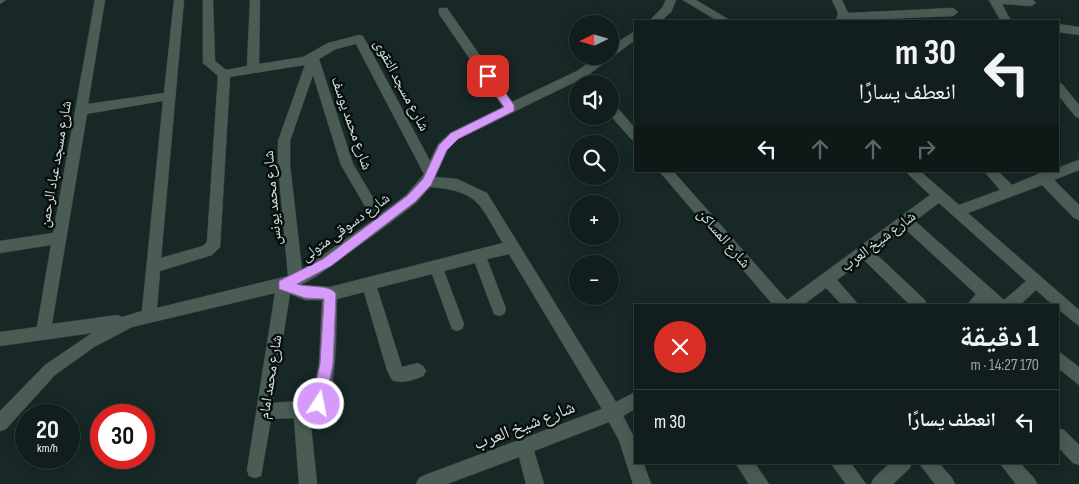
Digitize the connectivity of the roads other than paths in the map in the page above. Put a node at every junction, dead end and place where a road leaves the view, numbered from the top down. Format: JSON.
{"nodes":[{"id":1,"x":100,"y":0,"type":"edge"},
{"id":2,"x":179,"y":0,"type":"edge"},
{"id":3,"x":208,"y":0,"type":"edge"},
{"id":4,"x":254,"y":0,"type":"edge"},
{"id":5,"x":671,"y":0,"type":"edge"},
{"id":6,"x":688,"y":0,"type":"edge"},
{"id":7,"x":837,"y":0,"type":"edge"},
{"id":8,"x":923,"y":0,"type":"edge"},
{"id":9,"x":994,"y":0,"type":"edge"},
{"id":10,"x":1031,"y":3,"type":"dead end"},
{"id":11,"x":443,"y":12,"type":"dead end"},
{"id":12,"x":930,"y":12,"type":"junction"},
{"id":13,"x":953,"y":12,"type":"dead end"},
{"id":14,"x":842,"y":19,"type":"edge"},
{"id":15,"x":655,"y":20,"type":"edge"},
{"id":16,"x":724,"y":20,"type":"edge"},
{"id":17,"x":1006,"y":20,"type":"edge"},
{"id":18,"x":1059,"y":28,"type":"edge"},
{"id":19,"x":1079,"y":31,"type":"edge"},
{"id":20,"x":634,"y":36,"type":"edge"},
{"id":21,"x":619,"y":47,"type":"edge"},
{"id":22,"x":313,"y":58,"type":"junction"},
{"id":23,"x":598,"y":65,"type":"edge"},
{"id":24,"x":253,"y":69,"type":"junction"},
{"id":25,"x":224,"y":74,"type":"junction"},
{"id":26,"x":589,"y":75,"type":"edge"},
{"id":27,"x":569,"y":85,"type":"edge"},
{"id":28,"x":170,"y":96,"type":"junction"},
{"id":29,"x":1063,"y":101,"type":"edge"},
{"id":30,"x":510,"y":108,"type":"junction"},
{"id":31,"x":81,"y":110,"type":"junction"},
{"id":32,"x":1079,"y":113,"type":"edge"},
{"id":33,"x":619,"y":118,"type":"edge"},
{"id":34,"x":634,"y":135,"type":"edge"},
{"id":35,"x":1079,"y":165,"type":"edge"},
{"id":36,"x":667,"y":172,"type":"edge"},
{"id":37,"x":912,"y":172,"type":"edge"},
{"id":38,"x":991,"y":172,"type":"edge"},
{"id":39,"x":1058,"y":172,"type":"edge"},
{"id":40,"x":1059,"y":172,"type":"edge"},
{"id":41,"x":429,"y":177,"type":"junction"},
{"id":42,"x":1043,"y":177,"type":"junction"},
{"id":43,"x":1009,"y":191,"type":"junction"},
{"id":44,"x":940,"y":195,"type":"junction"},
{"id":45,"x":959,"y":211,"type":"junction"},
{"id":46,"x":1079,"y":214,"type":"edge"},
{"id":47,"x":906,"y":221,"type":"junction"},
{"id":48,"x":381,"y":222,"type":"junction"},
{"id":49,"x":60,"y":238,"type":"junction"},
{"id":50,"x":0,"y":247,"type":"edge"},
{"id":51,"x":512,"y":247,"type":"junction"},
{"id":52,"x":865,"y":252,"type":"junction"},
{"id":53,"x":479,"y":256,"type":"junction"},
{"id":54,"x":153,"y":267,"type":"junction"},
{"id":55,"x":436,"y":267,"type":"junction"},
{"id":56,"x":828,"y":280,"type":"junction"},
{"id":57,"x":1037,"y":281,"type":"junction"},
{"id":58,"x":290,"y":282,"type":"junction"},
{"id":59,"x":369,"y":285,"type":"junction"},
{"id":60,"x":330,"y":294,"type":"junction"},
{"id":61,"x":987,"y":294,"type":"junction"},
{"id":62,"x":781,"y":304,"type":"edge"},
{"id":63,"x":793,"y":304,"type":"edge"},
{"id":64,"x":851,"y":304,"type":"edge"},
{"id":65,"x":919,"y":304,"type":"edge"},
{"id":66,"x":975,"y":304,"type":"edge"},
{"id":67,"x":998,"y":304,"type":"edge"},
{"id":68,"x":1010,"y":304,"type":"edge"},
{"id":69,"x":499,"y":309,"type":"dead end"},
{"id":70,"x":148,"y":315,"type":"junction"},
{"id":71,"x":1079,"y":319,"type":"edge"},
{"id":72,"x":128,"y":321,"type":"junction"},
{"id":73,"x":457,"y":324,"type":"dead end"},
{"id":74,"x":43,"y":334,"type":"junction"},
{"id":75,"x":0,"y":339,"type":"edge"},
{"id":76,"x":1059,"y":359,"type":"edge"},
{"id":77,"x":418,"y":371,"type":"dead end"},
{"id":78,"x":1079,"y":377,"type":"edge"},
{"id":79,"x":634,"y":401,"type":"edge"},
{"id":80,"x":301,"y":409,"type":"junction"},
{"id":81,"x":264,"y":412,"type":"junction"},
{"id":82,"x":612,"y":413,"type":"junction"},
{"id":83,"x":0,"y":423,"type":"edge"},
{"id":84,"x":1059,"y":437,"type":"edge"},
{"id":85,"x":525,"y":446,"type":"junction"},
{"id":86,"x":1079,"y":457,"type":"edge"},
{"id":87,"x":634,"y":460,"type":"edge"},
{"id":88,"x":635,"y":464,"type":"edge"},
{"id":89,"x":745,"y":464,"type":"edge"},
{"id":90,"x":840,"y":464,"type":"edge"},
{"id":91,"x":902,"y":464,"type":"edge"},
{"id":92,"x":928,"y":464,"type":"edge"},
{"id":93,"x":1009,"y":464,"type":"edge"},
{"id":94,"x":255,"y":470,"type":"dead end"},
{"id":95,"x":308,"y":484,"type":"edge"},
{"id":96,"x":425,"y":484,"type":"edge"},
{"id":97,"x":535,"y":484,"type":"edge"},
{"id":98,"x":642,"y":484,"type":"edge"},
{"id":99,"x":760,"y":484,"type":"edge"},
{"id":100,"x":857,"y":484,"type":"edge"},
{"id":101,"x":880,"y":484,"type":"edge"},
{"id":102,"x":946,"y":484,"type":"edge"},
{"id":103,"x":1028,"y":484,"type":"edge"}],
"edges":[{"from":1,"to":31,"type":"street","name":"شارع مسجد عباد الرحمن"},
{"from":2,"to":28,"type":"street"},
{"from":3,"to":25,"type":"street"},
{"from":4,"to":24,"type":"street"},
{"from":5,"to":15,"type":"street"},
{"from":6,"to":16,"type":"street"},
{"from":7,"to":14,"type":"street"},
{"from":8,"to":12,"type":"street"},
{"from":9,"to":10,"type":"street"},
{"from":9,"to":17,"type":"street"},
{"from":11,"to":30,"type":"street"},
{"from":12,"to":13,"type":"street"},
{"from":12,"to":14,"type":"street"},
{"from":18,"to":19,"type":"street"},
{"from":20,"to":21,"type":"street"},
{"from":22,"to":24,"type":"street"},
{"from":22,"to":41,"type":"street","name":"شارع مسجد التقوى"},
{"from":22,"to":48,"type":"street","name":"شارع محمد يوسف"},
{"from":22,"to":58,"type":"street","name":"شارع محمد يونس"},
{"from":23,"to":26,"type":"street","name":"شارع دسوقى متولى"},
{"from":24,"to":25,"type":"street"},
{"from":25,"to":54,"type":"street"},
{"from":27,"to":30,"type":"street","name":"شارع دسوقى متولى"},
{"from":28,"to":31,"type":"street"},
{"from":28,"to":54,"type":"street"},
{"from":29,"to":32,"type":"street"},
{"from":30,"to":41,"type":"street","name":"شارع دسوقى متولى"},
{"from":31,"to":49,"type":"street","name":"شارع مسجد عباد الرحمن"},
{"from":33,"to":34,"type":"street"},
{"from":35,"to":40,"type":"street"},
{"from":36,"to":62,"type":"street","name":"شارع المساكن"},
{"from":37,"to":44,"type":"street"},
{"from":38,"to":43,"type":"street"},
{"from":39,"to":42,"type":"street"},
{"from":41,"to":48,"type":"street","name":"شارع دسوقى متولى"},
{"from":41,"to":51,"type":"street"},
{"from":42,"to":43,"type":"street"},
{"from":42,"to":46,"type":"street"},
{"from":43,"to":45,"type":"street"},
{"from":44,"to":45,"type":"street"},
{"from":44,"to":47,"type":"street","name":"شارع شيخ العرب"},
{"from":45,"to":57,"type":"street"},
{"from":47,"to":52,"type":"street","name":"شارع شيخ العرب"},
{"from":47,"to":61,"type":"street"},
{"from":48,"to":58,"type":"street","name":"شارع دسوقى متولى"},
{"from":49,"to":50,"type":"street"},
{"from":49,"to":74,"type":"street","name":"شارع مسجد عباد الرحمن"},
{"from":51,"to":53,"type":"street"},
{"from":51,"to":82,"type":"street"},
{"from":52,"to":56,"type":"street","name":"شارع شيخ العرب"},
{"from":52,"to":65,"type":"street"},
{"from":53,"to":55,"type":"street"},
{"from":53,"to":69,"type":"street"},
{"from":54,"to":70,"type":"street"},
{"from":55,"to":59,"type":"street"},
{"from":55,"to":73,"type":"street"},
{"from":56,"to":63,"type":"street","name":"شارع شيخ العرب"},
{"from":56,"to":64,"type":"street"},
{"from":57,"to":68,"type":"street"},
{"from":57,"to":71,"type":"street"},
{"from":58,"to":60,"type":"street"},
{"from":58,"to":70,"type":"street","name":"شارع دسوقى متولى"},
{"from":58,"to":81,"type":"street","name":"شارع محمد امام"},
{"from":59,"to":60,"type":"street"},
{"from":59,"to":77,"type":"street"},
{"from":60,"to":80,"type":"street"},
{"from":61,"to":66,"type":"street"},
{"from":61,"to":67,"type":"street"},
{"from":70,"to":72,"type":"street","name":"شارع دسوقى متولى"},
{"from":72,"to":74,"type":"street"},
{"from":72,"to":83,"type":"street","name":"شارع دسوقى متولى"},
{"from":74,"to":75,"type":"street"},
{"from":76,"to":78,"type":"street"},
{"from":79,"to":82,"type":"street","name":"شارع شيخ العرب"},
{"from":80,"to":81,"type":"street"},
{"from":80,"to":95,"type":"street"},
{"from":81,"to":94,"type":"street","name":"شارع محمد امام"},
{"from":82,"to":85,"type":"street","name":"شارع شيخ العرب"},
{"from":82,"to":87,"type":"street"},
{"from":84,"to":86,"type":"street"},
{"from":85,"to":96,"type":"street","name":"شارع شيخ العرب"},
{"from":85,"to":97,"type":"street"},
{"from":88,"to":98,"type":"street"},
{"from":89,"to":99,"type":"street"},
{"from":90,"to":100,"type":"street"},
{"from":91,"to":101,"type":"street"},
{"from":92,"to":102,"type":"street"},
{"from":93,"to":103,"type":"street"}]}
